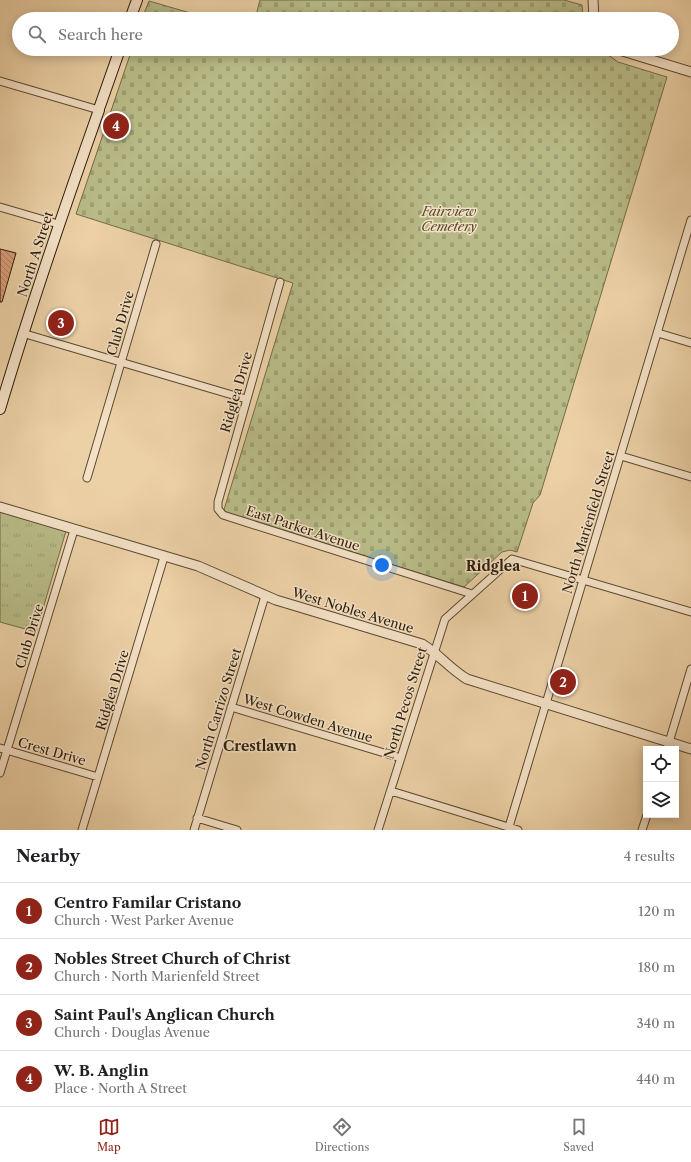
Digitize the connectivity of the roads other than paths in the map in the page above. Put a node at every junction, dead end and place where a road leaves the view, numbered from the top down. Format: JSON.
{"nodes":[{"id":1,"x":137,"y":0,"type":"edge"},
{"id":2,"x":593,"y":0,"type":"edge"},
{"id":3,"x":133,"y":12,"type":"edge"},
{"id":4,"x":594,"y":12,"type":"edge"},
{"id":5,"x":118,"y":56,"type":"edge"},
{"id":6,"x":639,"y":56,"type":"edge"},
{"id":7,"x":691,"y":72,"type":"edge"},
{"id":8,"x":0,"y":81,"type":"edge"},
{"id":9,"x":99,"y":108,"type":"junction"},
{"id":10,"x":0,"y":207,"type":"edge"},
{"id":11,"x":691,"y":220,"type":"edge"},
{"id":12,"x":58,"y":224,"type":"junction"},
{"id":13,"x":156,"y":244,"type":"dead end"},
{"id":14,"x":280,"y":282,"type":"dead end"},
{"id":15,"x":22,"y":333,"type":"junction"},
{"id":16,"x":658,"y":333,"type":"junction"},
{"id":17,"x":691,"y":343,"type":"edge"},
{"id":18,"x":121,"y":362,"type":"junction"},
{"id":19,"x":246,"y":399,"type":"junction"},
{"id":20,"x":0,"y":409,"type":"edge"},
{"id":21,"x":621,"y":456,"type":"junction"},
{"id":22,"x":691,"y":477,"type":"edge"},
{"id":23,"x":87,"y":478,"type":"dead end"},
{"id":24,"x":0,"y":507,"type":"edge"},
{"id":25,"x":218,"y":509,"type":"joint"},
{"id":26,"x":74,"y":530,"type":"junction"},
{"id":27,"x":164,"y":557,"type":"junction"},
{"id":28,"x":583,"y":580,"type":"junction"},
{"id":29,"x":472,"y":594,"type":"junction"},
{"id":30,"x":265,"y":596,"type":"junction"},
{"id":31,"x":691,"y":612,"type":"edge"},
{"id":32,"x":435,"y":652,"type":"junction"},
{"id":33,"x":691,"y":669,"type":"edge"},
{"id":34,"x":546,"y":704,"type":"junction"},
{"id":35,"x":231,"y":707,"type":"junction"},
{"id":36,"x":668,"y":745,"type":"edge"},
{"id":37,"x":3,"y":749,"type":"edge"},
{"id":38,"x":691,"y":749,"type":"edge"},
{"id":39,"x":401,"y":758,"type":"junction"},
{"id":40,"x":0,"y":773,"type":"edge"},
{"id":41,"x":98,"y":777,"type":"junction"},
{"id":42,"x":391,"y":791,"type":"junction"},
{"id":43,"x":197,"y":818,"type":"junction"},
{"id":44,"x":646,"y":818,"type":"edge"},
{"id":45,"x":508,"y":829,"type":"edge"},
{"id":46,"x":82,"y":830,"type":"edge"},
{"id":47,"x":194,"y":830,"type":"edge"},
{"id":48,"x":237,"y":830,"type":"edge"},
{"id":49,"x":378,"y":830,"type":"edge"},
{"id":50,"x":518,"y":830,"type":"edge"},
{"id":51,"x":642,"y":830,"type":"edge"}],
"edges":[{"from":1,"to":3,"type":"main road"},
{"from":2,"to":4,"type":"street"},
{"from":5,"to":9,"type":"main road","name":"North A Street"},
{"from":6,"to":7,"type":"street"},
{"from":8,"to":9,"type":"street"},
{"from":9,"to":12,"type":"main road","name":"North A Street"},
{"from":10,"to":12,"type":"street"},
{"from":11,"to":16,"type":"street","name":"North Marienfeld Street"},
{"from":12,"to":15,"type":"main road","name":"North A Street"},
{"from":13,"to":18,"type":"street","name":"Club Drive"},
{"from":14,"to":19,"type":"street","name":"Ridglea Drive"},
{"from":15,"to":18,"type":"street"},
{"from":15,"to":20,"type":"main road","name":"North A Street"},
{"from":16,"to":17,"type":"street"},
{"from":16,"to":21,"type":"street","name":"North Marienfeld Street"},
{"from":18,"to":19,"type":"street"},
{"from":18,"to":23,"type":"street","name":"Club Drive"},
{"from":19,"to":25,"type":"street","name":"Ridglea Drive"},
{"from":21,"to":22,"type":"street"},
{"from":21,"to":28,"type":"street","name":"North Marienfeld Street"},
{"from":24,"to":26,"type":"street","name":"West Nobles Avenue"},
{"from":25,"to":29,"type":"street","name":"East Parker Avenue"},
{"from":26,"to":27,"type":"street","name":"West Nobles Avenue"},
{"from":26,"to":37,"type":"street","name":"Club Drive"},
{"from":27,"to":30,"type":"street","name":"West Nobles Avenue"},
{"from":27,"to":41,"type":"street","name":"Ridglea Drive"},
{"from":28,"to":29,"type":"street"},
{"from":28,"to":31,"type":"street"},
{"from":28,"to":34,"type":"street","name":"North Marienfeld Street"},
{"from":29,"to":32,"type":"street","name":"North Pecos Street"},
{"from":30,"to":32,"type":"street","name":"West Nobles Avenue"},
{"from":30,"to":35,"type":"street","name":"North Carrizo Street"},
{"from":32,"to":34,"type":"street","name":"West Nobles Avenue"},
{"from":32,"to":39,"type":"street","name":"North Pecos Street"},
{"from":33,"to":36,"type":"street"},
{"from":34,"to":36,"type":"street","name":"West Nobles Avenue"},
{"from":34,"to":45,"type":"street","name":"North Marienfeld Street"},
{"from":35,"to":39,"type":"street","name":"West Cowden Avenue"},
{"from":35,"to":43,"type":"street","name":"North Carrizo Street"},
{"from":36,"to":38,"type":"street","name":"West Nobles Avenue"},
{"from":37,"to":40,"type":"street","name":"Club Drive"},
{"from":37,"to":41,"type":"street","name":"Crest Drive"},
{"from":39,"to":42,"type":"street","name":"North Pecos Street"},
{"from":41,"to":46,"type":"street","name":"Ridglea Drive"},
{"from":42,"to":45,"type":"street"},
{"from":42,"to":49,"type":"street","name":"North Pecos Street"},
{"from":43,"to":47,"type":"street","name":"North Carrizo Street"},
{"from":43,"to":48,"type":"street"},
{"from":44,"to":51,"type":"street"},
{"from":45,"to":50,"type":"street"}]}
